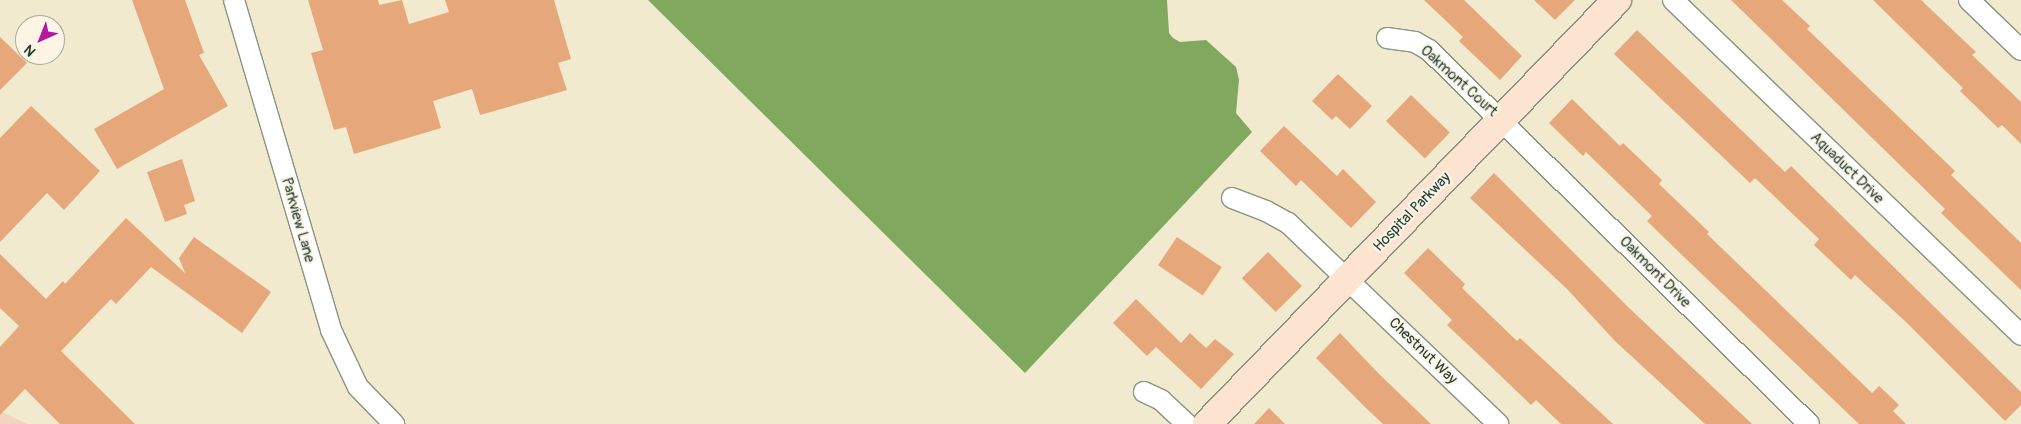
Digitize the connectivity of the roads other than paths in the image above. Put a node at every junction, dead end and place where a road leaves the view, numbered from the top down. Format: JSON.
{"nodes":[{"id":1,"x":234,"y":0,"type":"edge"},
{"id":2,"x":1617,"y":0,"type":"edge"},
{"id":3,"x":1673,"y":0,"type":"edge"},
{"id":4,"x":1970,"y":0,"type":"edge"},
{"id":5,"x":1386,"y":38,"type":"dead end"},
{"id":6,"x":2021,"y":50,"type":"edge"},
{"id":7,"x":1502,"y":120,"type":"junction"},
{"id":8,"x":1232,"y":198,"type":"dead end"},
{"id":9,"x":1348,"y":278,"type":"junction"},
{"id":10,"x":2021,"y":335,"type":"edge"},
{"id":11,"x":1144,"y":392,"type":"dead end"},
{"id":12,"x":394,"y":424,"type":"edge"},
{"id":13,"x":1187,"y":424,"type":"edge"},
{"id":14,"x":1207,"y":424,"type":"edge"},
{"id":15,"x":1498,"y":424,"type":"edge"},
{"id":16,"x":1809,"y":424,"type":"edge"}],
"edges":[{"from":1,"to":12,"type":"street","name":"Parkview Lane"},
{"from":2,"to":7,"type":"street","name":"Hospital Parkway"},
{"from":3,"to":10,"type":"street","name":"Aquaduct Drive"},
{"from":4,"to":6,"type":"street"},
{"from":5,"to":7,"type":"street","name":"Oakmont Court"},
{"from":7,"to":9,"type":"street","name":"Hospital Parkway"},
{"from":7,"to":16,"type":"street","name":"Oakmont Drive"},
{"from":8,"to":9,"type":"street","name":"Chestnut Way"},
{"from":9,"to":14,"type":"street","name":"Hospital Parkway"},
{"from":9,"to":15,"type":"street","name":"Chestnut Way"},
{"from":11,"to":13,"type":"street"}]}
